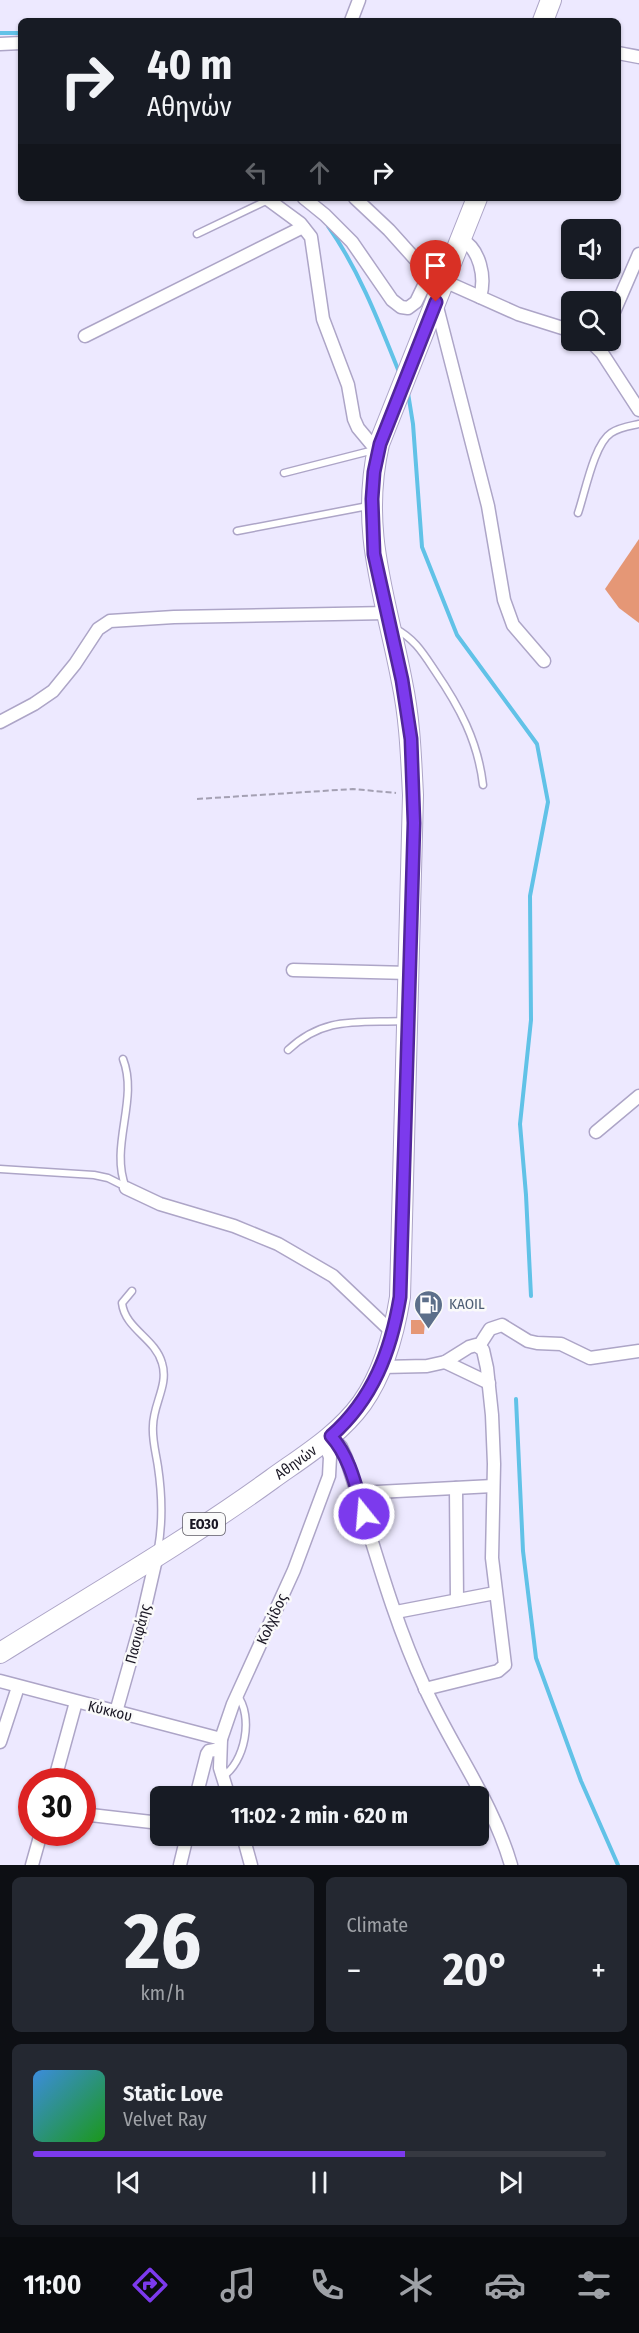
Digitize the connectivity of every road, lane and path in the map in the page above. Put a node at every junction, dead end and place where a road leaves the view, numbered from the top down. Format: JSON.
{"nodes":[{"id":1,"x":359,"y":0,"type":"edge"},
{"id":2,"x":552,"y":0,"type":"edge"},
{"id":3,"x":352,"y":18,"type":"edge"},
{"id":4,"x":544,"y":18,"type":"edge"},
{"id":5,"x":18,"y":43,"type":"edge"},
{"id":6,"x":0,"y":44,"type":"edge"},
{"id":7,"x":621,"y":54,"type":"edge"},
{"id":8,"x":639,"y":57,"type":"edge"},
{"id":9,"x":264,"y":201,"type":"edge"},
{"id":10,"x":270,"y":201,"type":"edge"},
{"id":11,"x":308,"y":201,"type":"edge"},
{"id":12,"x":358,"y":201,"type":"edge"},
{"id":13,"x":476,"y":201,"type":"edge"},
{"id":14,"x":303,"y":227,"type":"junction"},
{"id":15,"x":197,"y":234,"type":"dead end"},
{"id":16,"x":461,"y":239,"type":"junction"},
{"id":17,"x":639,"y":254,"type":"edge"},
{"id":18,"x":438,"y":286,"type":"junction"},
{"id":19,"x":621,"y":296,"type":"edge"},
{"id":20,"x":480,"y":297,"type":"junction"},
{"id":21,"x":561,"y":328,"type":"edge"},
{"id":22,"x":85,"y":336,"type":"dead end"},
{"id":23,"x":601,"y":351,"type":"edge"},
{"id":24,"x":639,"y":410,"type":"edge"},
{"id":25,"x":639,"y":424,"type":"edge"},
{"id":26,"x":378,"y":448,"type":"junction"},
{"id":27,"x":285,"y":473,"type":"dead end"},
{"id":28,"x":372,"y":505,"type":"junction"},
{"id":29,"x":578,"y":513,"type":"dead end"},
{"id":30,"x":237,"y":531,"type":"dead end"},
{"id":31,"x":389,"y":620,"type":"junction"},
{"id":32,"x":544,"y":661,"type":"dead end"},
{"id":33,"x":0,"y":722,"type":"edge"},
{"id":34,"x":483,"y":784,"type":"dead end"},
{"id":35,"x":413,"y":795,"type":"junction"},
{"id":36,"x":197,"y":799,"type":"dead end"},
{"id":37,"x":293,"y":970,"type":"dead end"},
{"id":38,"x":409,"y":973,"type":"junction"},
{"id":39,"x":407,"y":1021,"type":"junction"},
{"id":40,"x":288,"y":1050,"type":"dead end"},
{"id":41,"x":123,"y":1059,"type":"dead end"},
{"id":42,"x":639,"y":1096,"type":"edge"},
{"id":43,"x":596,"y":1132,"type":"dead end"},
{"id":44,"x":0,"y":1169,"type":"edge"},
{"id":45,"x":126,"y":1188,"type":"junction"},
{"id":46,"x":132,"y":1291,"type":"dead end"},
{"id":47,"x":393,"y":1333,"type":"junction"},
{"id":48,"x":479,"y":1346,"type":"junction"},
{"id":49,"x":639,"y":1351,"type":"edge"},
{"id":50,"x":445,"y":1362,"type":"junction"},
{"id":51,"x":382,"y":1367,"type":"junction"},
{"id":52,"x":489,"y":1383,"type":"junction"},
{"id":53,"x":328,"y":1439,"type":"junction"},
{"id":54,"x":493,"y":1486,"type":"junction"},
{"id":55,"x":456,"y":1488,"type":"junction"},
{"id":56,"x":358,"y":1493,"type":"junction"},
{"id":57,"x":157,"y":1555,"type":"junction"},
{"id":58,"x":495,"y":1593,"type":"junction"},
{"id":59,"x":457,"y":1600,"type":"junction"},
{"id":60,"x":396,"y":1612,"type":"junction"},
{"id":61,"x":0,"y":1653,"type":"edge"},
{"id":62,"x":0,"y":1681,"type":"edge"},
{"id":63,"x":18,"y":1687,"type":"junction"},
{"id":64,"x":425,"y":1689,"type":"junction"},
{"id":65,"x":237,"y":1694,"type":"junction"},
{"id":66,"x":76,"y":1702,"type":"junction"},
{"id":67,"x":116,"y":1712,"type":"junction"},
{"id":68,"x":0,"y":1742,"type":"edge"},
{"id":69,"x":220,"y":1744,"type":"junction"},
{"id":70,"x":58,"y":1768,"type":"edge"},
{"id":71,"x":222,"y":1777,"type":"junction"},
{"id":72,"x":199,"y":1786,"type":"edge"},
{"id":73,"x":225,"y":1786,"type":"edge"},
{"id":74,"x":96,"y":1816,"type":"edge"},
{"id":75,"x":150,"y":1822,"type":"edge"},
{"id":76,"x":37,"y":1846,"type":"edge"},
{"id":77,"x":185,"y":1846,"type":"edge"},
{"id":78,"x":246,"y":1846,"type":"edge"},
{"id":79,"x":32,"y":1865,"type":"edge"},
{"id":80,"x":180,"y":1865,"type":"edge"},
{"id":81,"x":251,"y":1865,"type":"edge"},
{"id":82,"x":512,"y":1865,"type":"edge"}],
"edges":[{"from":1,"to":3,"type":"street"},
{"from":2,"to":4,"type":"main road"},
{"from":5,"to":6,"type":"street"},
{"from":7,"to":8,"type":"street"},
{"from":9,"to":15,"type":"lane"},
{"from":10,"to":14,"type":"street"},
{"from":11,"to":18,"type":"street"},
{"from":12,"to":18,"type":"street"},
{"from":13,"to":16,"type":"main road","name":"Αθηνών","number":"ΕΟ30"},
{"from":14,"to":22,"type":"street"},
{"from":14,"to":26,"type":"street"},
{"from":16,"to":18,"type":"main road","name":"Αθηνών","number":"ΕΟ30"},
{"from":16,"to":20,"type":"street"},
{"from":17,"to":19,"type":"street"},
{"from":18,"to":20,"type":"street"},
{"from":18,"to":26,"type":"main road","name":"Αθηνών","number":"ΕΟ30"},
{"from":18,"to":32,"type":"street"},
{"from":20,"to":21,"type":"street"},
{"from":23,"to":24,"type":"street"},
{"from":25,"to":29,"type":"lane"},
{"from":26,"to":27,"type":"lane"},
{"from":26,"to":28,"type":"main road","name":"Αθηνών","number":"ΕΟ30"},
{"from":28,"to":30,"type":"lane"},
{"from":28,"to":31,"type":"main road","name":"Αθηνών","number":"ΕΟ30"},
{"from":31,"to":33,"type":"street"},
{"from":31,"to":34,"type":"lane"},
{"from":31,"to":35,"type":"main road","name":"Αθηνών","number":"ΕΟ30"},
{"from":35,"to":36,"type":"path"},
{"from":35,"to":38,"type":"main road","name":"Αθηνών","number":"ΕΟ30"},
{"from":37,"to":38,"type":"street"},
{"from":38,"to":39,"type":"main road","name":"Αθηνών","number":"ΕΟ30"},
{"from":39,"to":40,"type":"lane"},
{"from":39,"to":47,"type":"main road","name":"Αθηνών","number":"ΕΟ30"},
{"from":41,"to":45,"type":"lane"},
{"from":42,"to":43,"type":"street"},
{"from":44,"to":45,"type":"lane"},
{"from":45,"to":47,"type":"street"},
{"from":46,"to":57,"type":"lane"},
{"from":47,"to":51,"type":"main road","name":"Αθηνών","number":"ΕΟ30"},
{"from":48,"to":49,"type":"street"},
{"from":48,"to":50,"type":"street"},
{"from":48,"to":52,"type":"street"},
{"from":50,"to":51,"type":"street"},
{"from":50,"to":52,"type":"street"},
{"from":51,"to":53,"type":"main road","name":"Αθηνών","number":"ΕΟ30"},
{"from":52,"to":54,"type":"street"},
{"from":53,"to":56,"type":"street"},
{"from":53,"to":57,"type":"main road","name":"Αθηνών","number":"ΕΟ30"},
{"from":53,"to":65,"type":"street","name":"Κολχίδος"},
{"from":54,"to":55,"type":"street"},
{"from":54,"to":58,"type":"street"},
{"from":55,"to":56,"type":"street"},
{"from":55,"to":59,"type":"street"},
{"from":56,"to":60,"type":"street"},
{"from":57,"to":61,"type":"main road","name":"Αθηνών","number":"ΕΟ30"},
{"from":57,"to":67,"type":"street","name":"Πασιφάης"},
{"from":58,"to":59,"type":"street"},
{"from":58,"to":64,"type":"street"},
{"from":59,"to":60,"type":"street"},
{"from":60,"to":64,"type":"street"},
{"from":62,"to":63,"type":"street","name":"Κύκκου"},
{"from":63,"to":66,"type":"street","name":"Κύκκου"},
{"from":63,"to":68,"type":"street"},
{"from":64,"to":82,"type":"street"},
{"from":65,"to":69,"type":"street","name":"Κολχίδος"},
{"from":65,"to":71,"type":"lane"},
{"from":66,"to":67,"type":"street","name":"Κύκκου"},
{"from":66,"to":70,"type":"street"},
{"from":67,"to":69,"type":"street","name":"Κύκκου"},
{"from":69,"to":71,"type":"street","name":"Κολχίδος"},
{"from":69,"to":72,"type":"street"},
{"from":71,"to":73,"type":"street","name":"Κολχίδος"},
{"from":74,"to":75,"type":"street"},
{"from":76,"to":79,"type":"street"},
{"from":77,"to":80,"type":"street"},
{"from":78,"to":81,"type":"street"}]}
